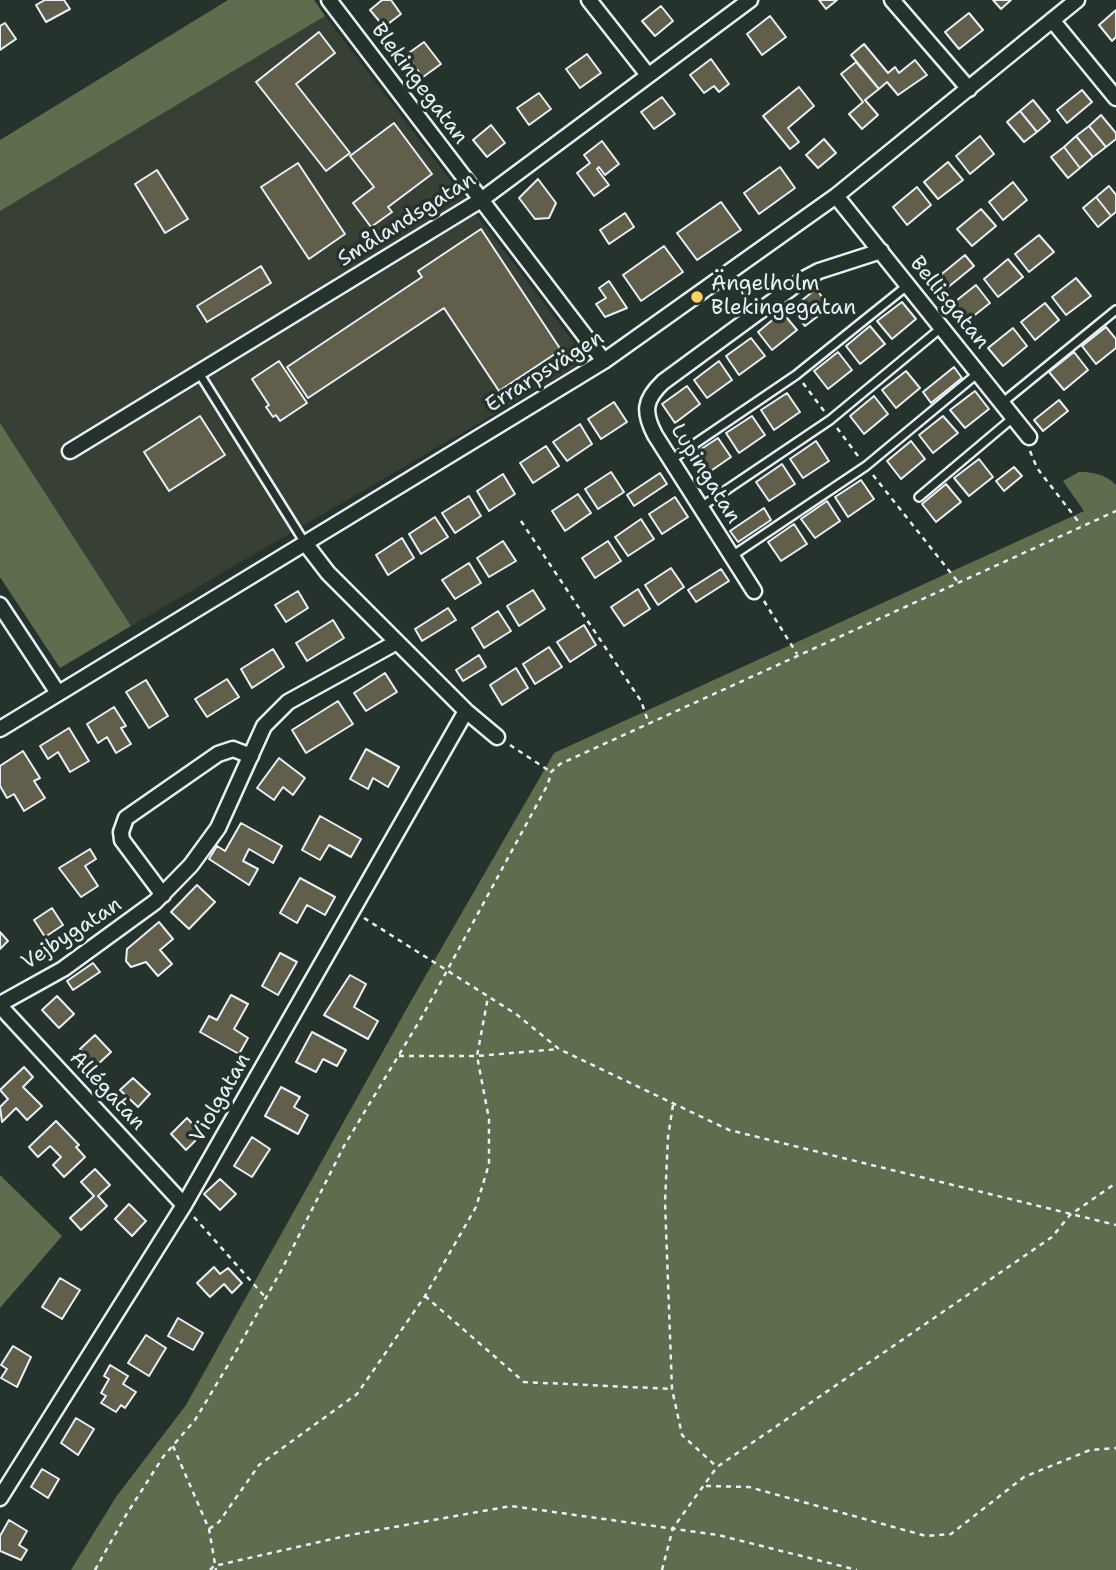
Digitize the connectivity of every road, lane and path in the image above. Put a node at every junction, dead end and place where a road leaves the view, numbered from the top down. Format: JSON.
{"nodes":[{"id":1,"x":329,"y":0,"type":"edge"},
{"id":2,"x":589,"y":0,"type":"edge"},
{"id":3,"x":750,"y":0,"type":"edge"},
{"id":4,"x":892,"y":0,"type":"edge"},
{"id":5,"x":1077,"y":0,"type":"edge"},
{"id":6,"x":1052,"y":20,"type":"junction"},
{"id":7,"x":648,"y":75,"type":"junction"},
{"id":8,"x":969,"y":89,"type":"junction"},
{"id":9,"x":1116,"y":98,"type":"edge"},
{"id":10,"x":836,"y":195,"type":"junction"},
{"id":11,"x":481,"y":201,"type":"junction"},
{"id":12,"x":881,"y":251,"type":"junction"},
{"id":13,"x":908,"y":285,"type":"junction"},
{"id":14,"x":1116,"y":310,"type":"edge"},
{"id":15,"x":942,"y":328,"type":"junction"},
{"id":16,"x":604,"y":361,"type":"junction"},
{"id":17,"x":199,"y":372,"type":"junction"},
{"id":18,"x":978,"y":373,"type":"junction"},
{"id":19,"x":796,"y":375,"type":"junction"},
{"id":20,"x":1002,"y":403,"type":"junction"},
{"id":21,"x":1014,"y":417,"type":"junction"},
{"id":22,"x":831,"y":419,"type":"junction"},
{"id":23,"x":1029,"y":437,"type":"joint"},
{"id":24,"x":70,"y":451,"type":"dead end"},
{"id":25,"x":671,"y":460,"type":"junction"},
{"id":26,"x":866,"y":466,"type":"junction"},
{"id":27,"x":919,"y":497,"type":"dead end"},
{"id":28,"x":701,"y":507,"type":"junction"},
{"id":29,"x":1116,"y":511,"type":"edge"},
{"id":30,"x":521,"y":521,"type":"dead end"},
{"id":31,"x":1082,"y":527,"type":"junction"},
{"id":32,"x":305,"y":543,"type":"junction"},
{"id":33,"x":732,"y":555,"type":"junction"},
{"id":34,"x":958,"y":582,"type":"junction"},
{"id":35,"x":754,"y":591,"type":"joint"},
{"id":36,"x":0,"y":605,"type":"edge"},
{"id":37,"x":397,"y":642,"type":"junction"},
{"id":38,"x":797,"y":654,"type":"junction"},
{"id":39,"x":58,"y":693,"type":"junction"},
{"id":40,"x":467,"y":711,"type":"junction"},
{"id":41,"x":649,"y":722,"type":"junction"},
{"id":42,"x":0,"y":729,"type":"edge"},
{"id":43,"x":497,"y":737,"type":"joint"},
{"id":44,"x":251,"y":756,"type":"junction"},
{"id":45,"x":551,"y":772,"type":"junction"},
{"id":46,"x":163,"y":895,"type":"junction"},
{"id":47,"x":354,"y":912,"type":"junction"},
{"id":48,"x":446,"y":970,"type":"junction"},
{"id":49,"x":488,"y":997,"type":"junction"},
{"id":50,"x":0,"y":1005,"type":"edge"},
{"id":51,"x":559,"y":1049,"type":"junction"},
{"id":52,"x":399,"y":1056,"type":"junction"},
{"id":53,"x":477,"y":1056,"type":"junction"},
{"id":54,"x":673,"y":1105,"type":"junction"},
{"id":55,"x":1116,"y":1183,"type":"edge"},
{"id":56,"x":184,"y":1205,"type":"junction"},
{"id":57,"x":1070,"y":1215,"type":"junction"},
{"id":58,"x":1116,"y":1225,"type":"edge"},
{"id":59,"x":425,"y":1296,"type":"junction"},
{"id":60,"x":266,"y":1298,"type":"junction"},
{"id":61,"x":672,"y":1389,"type":"junction"},
{"id":62,"x":173,"y":1446,"type":"junction"},
{"id":63,"x":1116,"y":1448,"type":"edge"},
{"id":64,"x":716,"y":1467,"type":"junction"},
{"id":65,"x":705,"y":1486,"type":"junction"},
{"id":66,"x":0,"y":1498,"type":"edge"},
{"id":67,"x":673,"y":1528,"type":"junction"},
{"id":68,"x":209,"y":1529,"type":"junction"},
{"id":69,"x":215,"y":1568,"type":"edge"},
{"id":70,"x":95,"y":1570,"type":"edge"},
{"id":71,"x":210,"y":1570,"type":"edge"},
{"id":72,"x":662,"y":1570,"type":"edge"},
{"id":73,"x":856,"y":1570,"type":"edge"}],
"edges":[{"from":1,"to":11,"type":"street","name":"Blekingegatan"},
{"from":2,"to":7,"type":"street"},
{"from":3,"to":7,"type":"street","name":"Smålandsgatan"},
{"from":4,"to":8,"type":"street"},
{"from":5,"to":6,"type":"street","name":"Errarpsvägen"},
{"from":6,"to":8,"type":"street","name":"Errarpsvägen"},
{"from":6,"to":9,"type":"street"},
{"from":7,"to":11,"type":"street","name":"Smålandsgatan"},
{"from":8,"to":10,"type":"street","name":"Errarpsvägen"},
{"from":10,"to":12,"type":"street","name":"Bellisgatan"},
{"from":10,"to":16,"type":"street","name":"Errarpsvägen"},
{"from":11,"to":16,"type":"street","name":"Blekingegatan"},
{"from":11,"to":17,"type":"street","name":"Smålandsgatan"},
{"from":12,"to":13,"type":"street","name":"Bellisgatan"},
{"from":12,"to":25,"type":"street","name":"Lupingatan"},
{"from":13,"to":15,"type":"street","name":"Bellisgatan"},
{"from":13,"to":19,"type":"lane"},
{"from":14,"to":20,"type":"lane"},
{"from":15,"to":18,"type":"street","name":"Bellisgatan"},
{"from":15,"to":22,"type":"lane"},
{"from":16,"to":32,"type":"street","name":"Errarpsvägen"},
{"from":17,"to":24,"type":"street","name":"Smålandsgatan"},
{"from":17,"to":32,"type":"lane"},
{"from":18,"to":20,"type":"street","name":"Bellisgatan"},
{"from":18,"to":26,"type":"lane"},
{"from":19,"to":22,"type":"path"},
{"from":19,"to":25,"type":"lane"},
{"from":20,"to":21,"type":"street","name":"Bellisgatan"},
{"from":21,"to":23,"type":"street","name":"Bellisgatan"},
{"from":21,"to":27,"type":"lane"},
{"from":22,"to":26,"type":"path"},
{"from":22,"to":28,"type":"lane"},
{"from":23,"to":31,"type":"path"},
{"from":25,"to":28,"type":"street","name":"Lupingatan"},
{"from":26,"to":33,"type":"lane"},
{"from":26,"to":34,"type":"path"},
{"from":28,"to":33,"type":"street","name":"Lupingatan"},
{"from":29,"to":31,"type":"path"},
{"from":30,"to":41,"type":"path"},
{"from":31,"to":34,"type":"path"},
{"from":32,"to":37,"type":"street"},
{"from":32,"to":39,"type":"street","name":"Errarpsvägen"},
{"from":33,"to":35,"type":"street","name":"Lupingatan"},
{"from":34,"to":38,"type":"path"},
{"from":35,"to":38,"type":"path"},
{"from":36,"to":39,"type":"street"},
{"from":37,"to":40,"type":"street"},
{"from":37,"to":44,"type":"street","name":"Vejbygatan"},
{"from":38,"to":41,"type":"path"},
{"from":39,"to":42,"type":"street","name":"Errarpsvägen"},
{"from":40,"to":43,"type":"street"},
{"from":40,"to":47,"type":"street","name":"Violgatan"},
{"from":41,"to":45,"type":"path"},
{"from":43,"to":45,"type":"path"},
{"from":44,"to":46,"type":"street","name":"Vejbygatan"},
{"from":44,"to":46,"type":"street"},
{"from":45,"to":48,"type":"path"},
{"from":46,"to":50,"type":"street","name":"Vejbygatan"},
{"from":47,"to":48,"type":"path"},
{"from":47,"to":56,"type":"street","name":"Violgatan"},
{"from":48,"to":49,"type":"path"},
{"from":48,"to":52,"type":"path"},
{"from":49,"to":51,"type":"path"},
{"from":49,"to":53,"type":"path"},
{"from":50,"to":56,"type":"street","name":"Allégatan"},
{"from":51,"to":53,"type":"path"},
{"from":51,"to":54,"type":"path"},
{"from":52,"to":53,"type":"path"},
{"from":52,"to":60,"type":"path"},
{"from":53,"to":59,"type":"path"},
{"from":54,"to":57,"type":"path"},
{"from":54,"to":61,"type":"path"},
{"from":55,"to":57,"type":"path"},
{"from":56,"to":60,"type":"path"},
{"from":56,"to":66,"type":"street","name":"Violgatan"},
{"from":57,"to":58,"type":"path"},
{"from":57,"to":64,"type":"path"},
{"from":59,"to":61,"type":"path"},
{"from":59,"to":68,"type":"path"},
{"from":60,"to":62,"type":"path"},
{"from":61,"to":64,"type":"path"},
{"from":62,"to":68,"type":"path"},
{"from":62,"to":70,"type":"path"},
{"from":63,"to":65,"type":"path"},
{"from":64,"to":65,"type":"path"},
{"from":65,"to":67,"type":"path"},
{"from":67,"to":69,"type":"path"},
{"from":67,"to":72,"type":"path"},
{"from":67,"to":73,"type":"path"},
{"from":68,"to":69,"type":"path"},
{"from":69,"to":71,"type":"path"}]}
